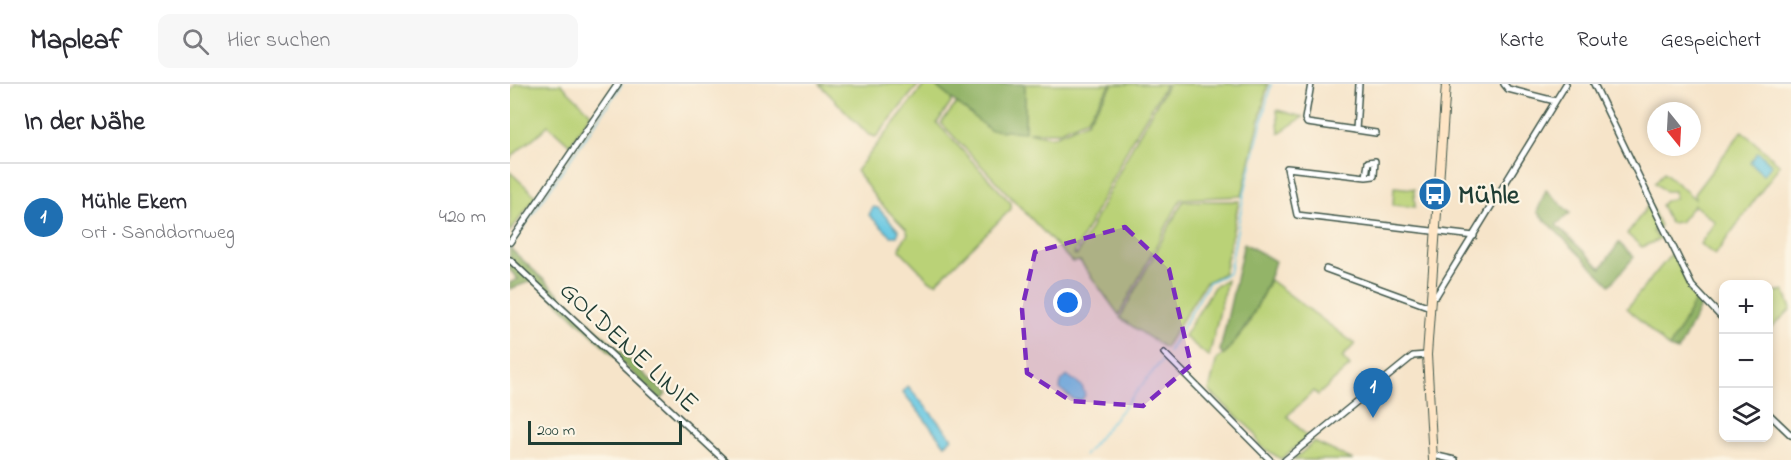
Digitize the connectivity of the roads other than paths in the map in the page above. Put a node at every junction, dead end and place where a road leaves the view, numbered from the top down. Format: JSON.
{"nodes":[{"id":1,"x":618,"y":84,"type":"edge"},
{"id":2,"x":1311,"y":84,"type":"edge"},
{"id":3,"x":1359,"y":84,"type":"edge"},
{"id":4,"x":1446,"y":84,"type":"edge"},
{"id":5,"x":1504,"y":84,"type":"edge"},
{"id":6,"x":1566,"y":84,"type":"edge"},
{"id":7,"x":1594,"y":84,"type":"edge"},
{"id":8,"x":1555,"y":101,"type":"junction"},
{"id":9,"x":1356,"y":130,"type":"junction"},
{"id":10,"x":1376,"y":133,"type":"dead end"},
{"id":11,"x":1366,"y":177,"type":"dead end"},
{"id":12,"x":1436,"y":230,"type":"junction"},
{"id":13,"x":1474,"y":236,"type":"junction"},
{"id":14,"x":510,"y":242,"type":"edge"},
{"id":15,"x":510,"y":260,"type":"edge"},
{"id":16,"x":1326,"y":269,"type":"dead end"},
{"id":17,"x":1436,"y":296,"type":"dead end"},
{"id":18,"x":1430,"y":307,"type":"junction"},
{"id":19,"x":1719,"y":315,"type":"edge"},
{"id":20,"x":1164,"y":353,"type":"dead end"},
{"id":21,"x":1427,"y":355,"type":"junction"},
{"id":22,"x":1773,"y":418,"type":"edge"},
{"id":23,"x":1791,"y":435,"type":"edge"},
{"id":24,"x":1433,"y":458,"type":"edge"},
{"id":25,"x":724,"y":460,"type":"edge"},
{"id":26,"x":1270,"y":460,"type":"edge"},
{"id":27,"x":1285,"y":460,"type":"edge"},
{"id":28,"x":1455,"y":460,"type":"edge"}],
"edges":[{"from":1,"to":14,"type":"street"},
{"from":2,"to":9,"type":"street"},
{"from":3,"to":9,"type":"street"},
{"from":4,"to":12,"type":"main road"},
{"from":5,"to":8,"type":"street"},
{"from":6,"to":8,"type":"street"},
{"from":7,"to":19,"type":"street"},
{"from":8,"to":13,"type":"street"},
{"from":9,"to":10,"type":"street"},
{"from":11,"to":12,"type":"street"},
{"from":12,"to":13,"type":"street"},
{"from":12,"to":18,"type":"main road"},
{"from":13,"to":17,"type":"street"},
{"from":15,"to":25,"type":"street","name":"GOLDENE LINIE"},
{"from":16,"to":18,"type":"street"},
{"from":18,"to":21,"type":"main road"},
{"from":20,"to":26,"type":"street"},
{"from":21,"to":24,"type":"main road"},
{"from":21,"to":27,"type":"street"},
{"from":22,"to":23,"type":"street"},
{"from":24,"to":28,"type":"street"}]}
